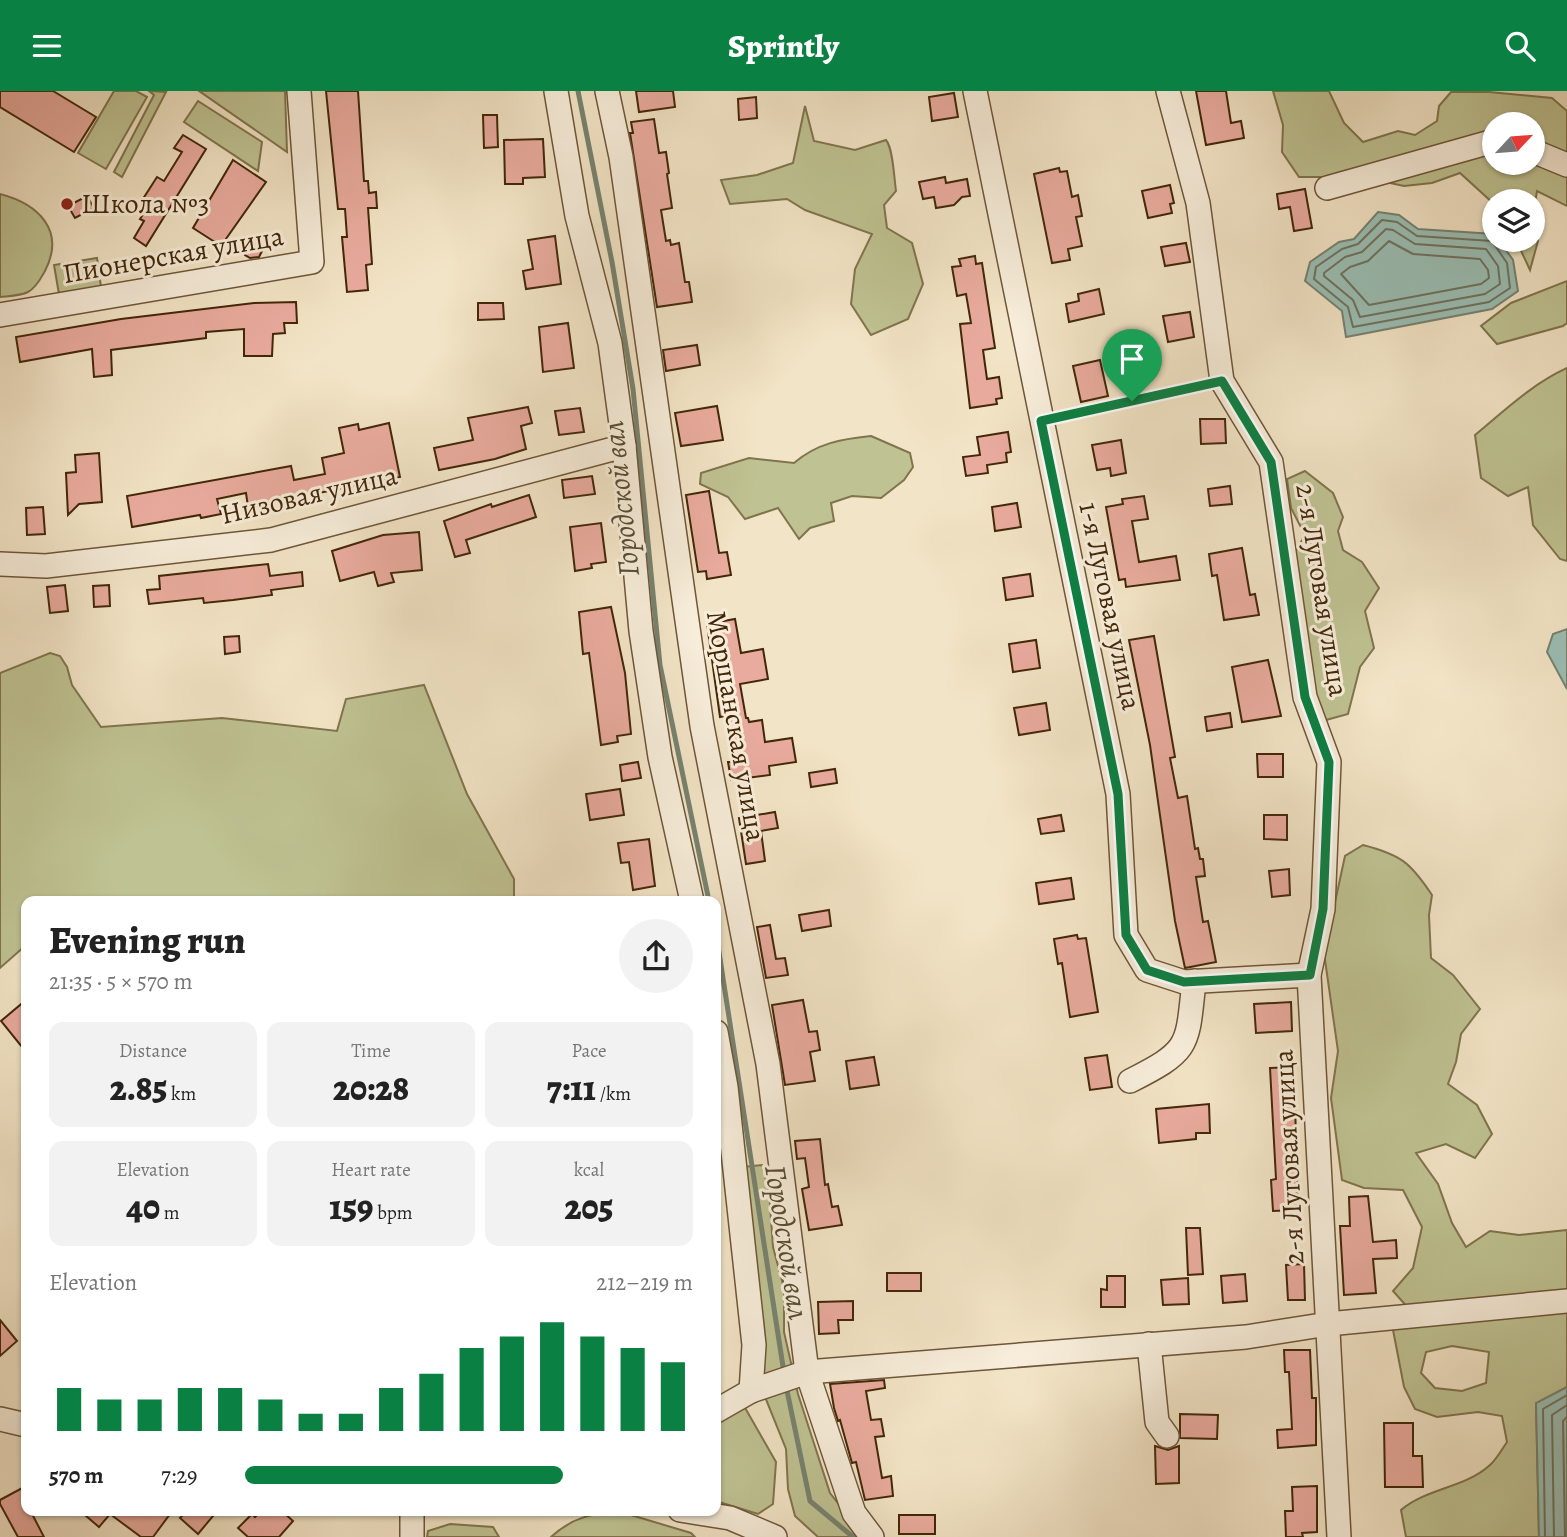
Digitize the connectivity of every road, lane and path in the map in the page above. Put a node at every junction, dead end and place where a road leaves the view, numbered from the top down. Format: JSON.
{"nodes":[{"id":1,"x":299,"y":91,"type":"edge"},
{"id":2,"x":556,"y":91,"type":"edge"},
{"id":3,"x":607,"y":91,"type":"edge"},
{"id":4,"x":975,"y":91,"type":"edge"},
{"id":5,"x":1168,"y":91,"type":"edge"},
{"id":6,"x":1482,"y":144,"type":"edge"},
{"id":7,"x":1545,"y":156,"type":"edge"},
{"id":8,"x":1567,"y":165,"type":"edge"},
{"id":9,"x":1327,"y":188,"type":"dead end"},
{"id":10,"x":0,"y":315,"type":"edge"},
{"id":11,"x":1222,"y":381,"type":"junction"},
{"id":12,"x":1041,"y":421,"type":"junction"},
{"id":13,"x":624,"y":446,"type":"junction"},
{"id":14,"x":0,"y":564,"type":"edge"},
{"id":15,"x":691,"y":896,"type":"edge"},
{"id":16,"x":1310,"y":975,"type":"junction"},
{"id":17,"x":1194,"y":981,"type":"junction"},
{"id":18,"x":721,"y":1060,"type":"edge"},
{"id":19,"x":1130,"y":1081,"type":"dead end"},
{"id":20,"x":1567,"y":1301,"type":"edge"},
{"id":21,"x":1328,"y":1324,"type":"junction"},
{"id":22,"x":1149,"y":1344,"type":"junction"},
{"id":23,"x":792,"y":1377,"type":"junction"},
{"id":24,"x":751,"y":1391,"type":"junction"},
{"id":25,"x":721,"y":1408,"type":"edge"},
{"id":26,"x":0,"y":1419,"type":"edge"},
{"id":27,"x":21,"y":1424,"type":"edge"},
{"id":28,"x":1167,"y":1436,"type":"dead end"},
{"id":29,"x":412,"y":1516,"type":"edge"},
{"id":30,"x":718,"y":1516,"type":"edge"},
{"id":31,"x":412,"y":1537,"type":"edge"},
{"id":32,"x":775,"y":1537,"type":"edge"},
{"id":33,"x":872,"y":1537,"type":"edge"},
{"id":34,"x":1339,"y":1537,"type":"edge"}],
"edges":[{"from":1,"to":10,"type":"street","name":"Пионерская улица"},
{"from":2,"to":13,"type":"street"},
{"from":3,"to":23,"type":"street","name":"Моршанская улица"},
{"from":4,"to":12,"type":"street","name":"1-я Луговая улица"},
{"from":5,"to":11,"type":"street","name":"2-я Луговая улица"},
{"from":6,"to":9,"type":"street"},
{"from":7,"to":8,"type":"street"},
{"from":11,"to":12,"type":"path"},
{"from":11,"to":16,"type":"street","name":"2-я Луговая улица"},
{"from":12,"to":17,"type":"street","name":"1-я Луговая улица"},
{"from":13,"to":14,"type":"street","name":"Низовая улица"},
{"from":13,"to":15,"type":"street"},
{"from":16,"to":17,"type":"street","name":"1-я Луговая улица"},
{"from":16,"to":21,"type":"street","name":"2-я Луговая улица"},
{"from":17,"to":19,"type":"street"},
{"from":18,"to":24,"type":"street"},
{"from":20,"to":21,"type":"street"},
{"from":21,"to":22,"type":"street"},
{"from":21,"to":34,"type":"street","name":"2-я Луговая улица"},
{"from":22,"to":23,"type":"street"},
{"from":22,"to":28,"type":"street"},
{"from":23,"to":24,"type":"street"},
{"from":23,"to":33,"type":"street","name":"Моршанская улица"},
{"from":24,"to":25,"type":"street"},
{"from":26,"to":27,"type":"street"},
{"from":29,"to":31,"type":"street"},
{"from":30,"to":32,"type":"street"}]}
